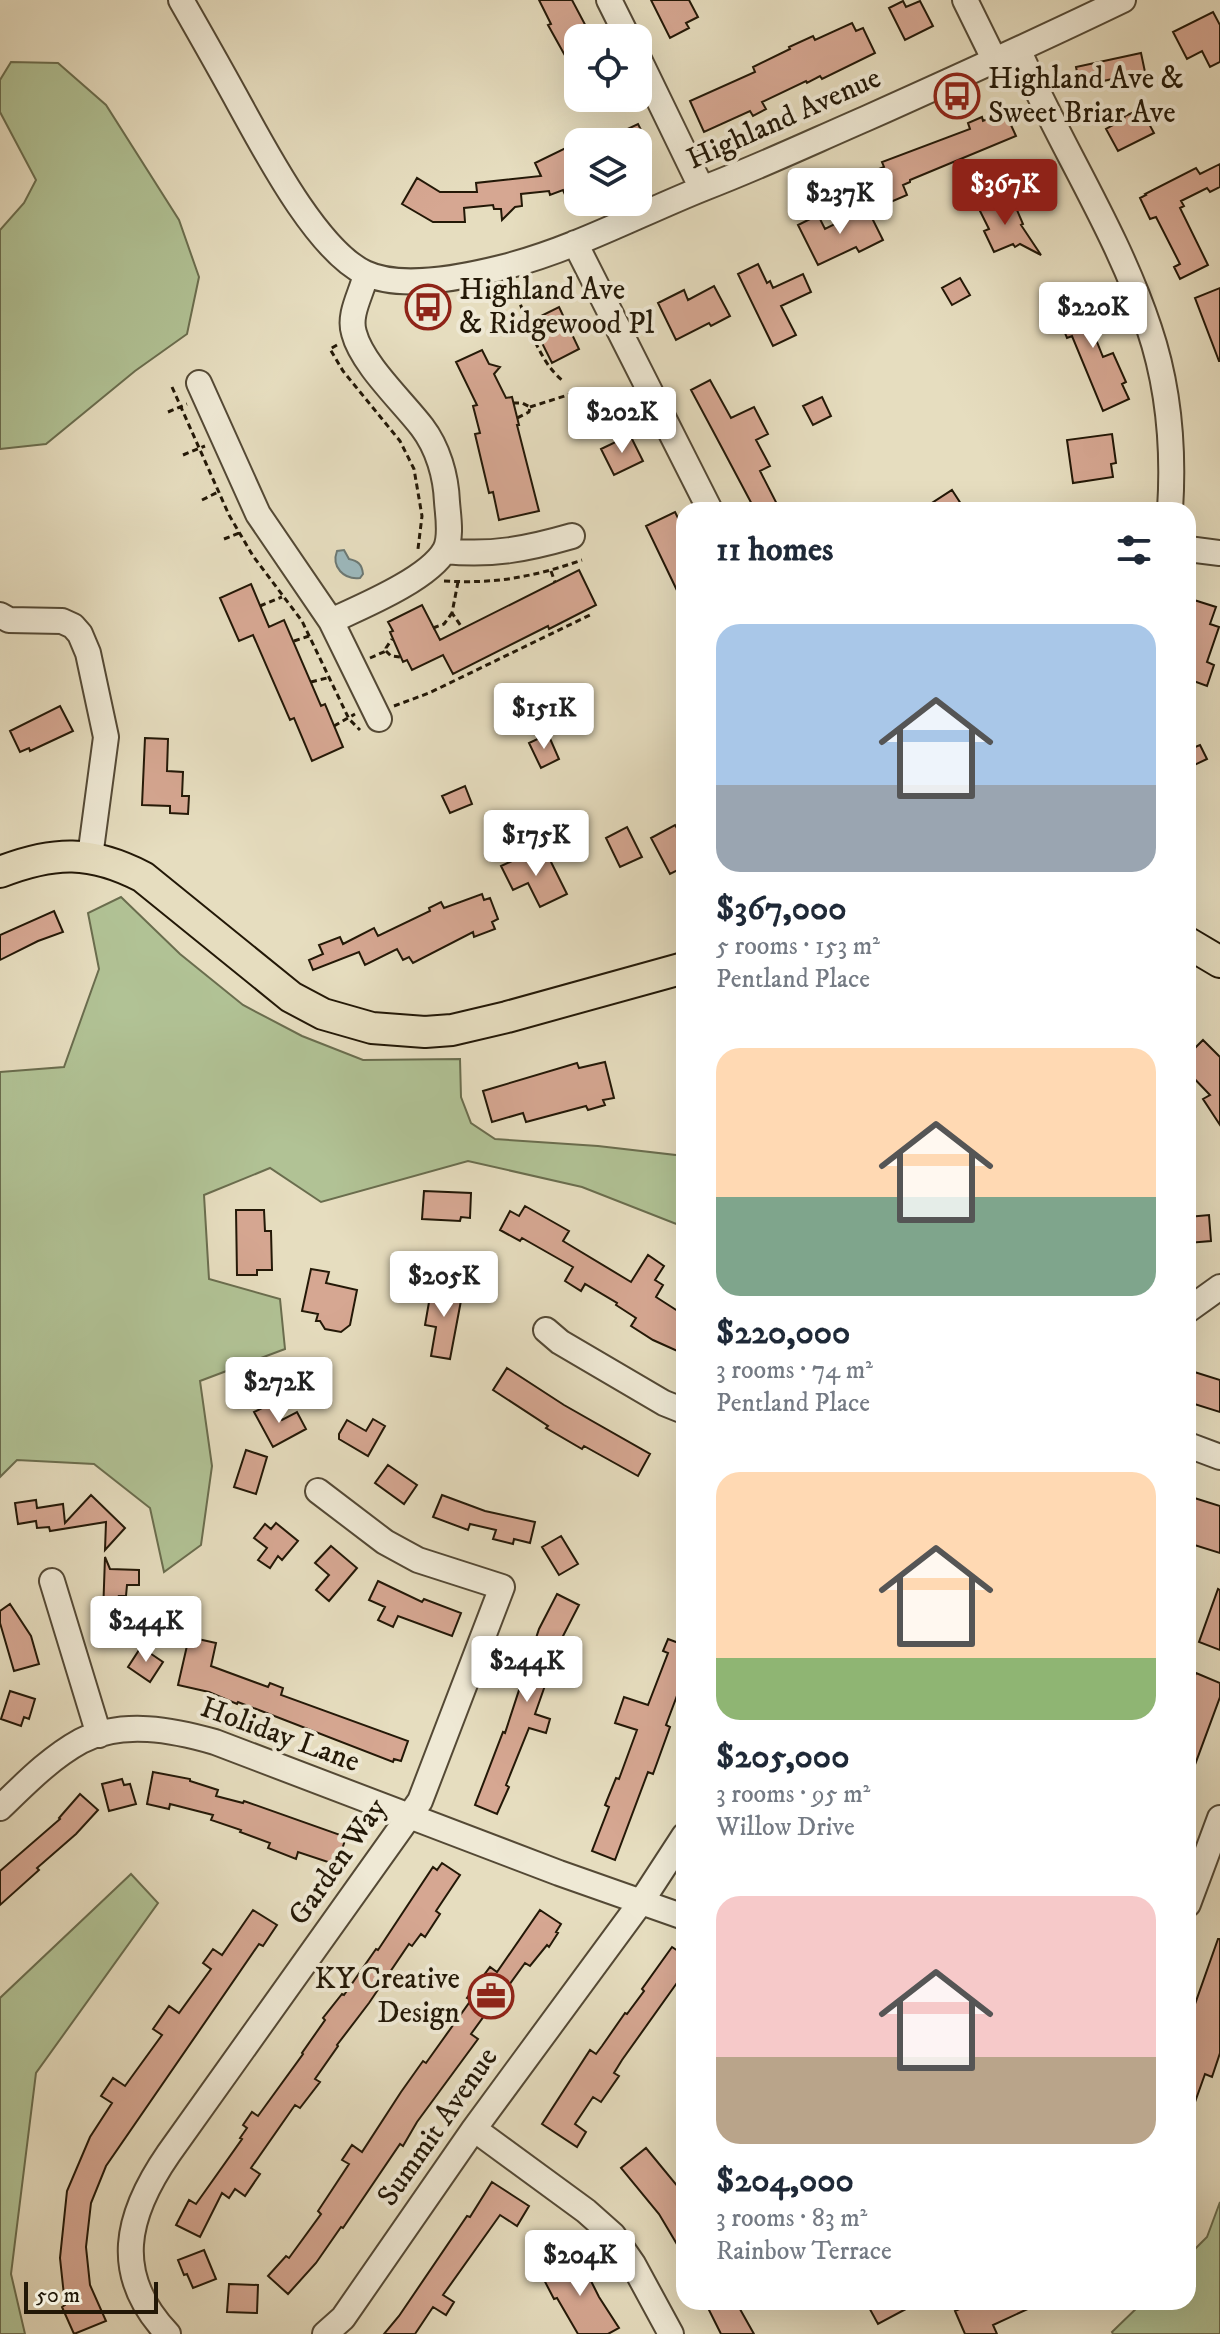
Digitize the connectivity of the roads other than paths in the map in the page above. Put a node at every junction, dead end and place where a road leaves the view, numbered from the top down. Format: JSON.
{"nodes":[{"id":1,"x":181,"y":0,"type":"edge"},
{"id":2,"x":609,"y":0,"type":"edge"},
{"id":3,"x":965,"y":0,"type":"edge"},
{"id":4,"x":1123,"y":0,"type":"edge"},
{"id":5,"x":621,"y":24,"type":"edge"},
{"id":6,"x":1019,"y":51,"type":"junction"},
{"id":7,"x":995,"y":61,"type":"junction"},
{"id":8,"x":652,"y":85,"type":"edge"},
{"id":9,"x":702,"y":189,"type":"junction"},
{"id":10,"x":575,"y":243,"type":"junction"},
{"id":11,"x":366,"y":274,"type":"junction"},
{"id":12,"x":199,"y":383,"type":"dead end"},
{"id":13,"x":706,"y":502,"type":"edge"},
{"id":14,"x":1170,"y":502,"type":"edge"},
{"id":15,"x":572,"y":536,"type":"dead end"},
{"id":16,"x":1196,"y":550,"type":"edge"},
{"id":17,"x":445,"y":551,"type":"junction"},
{"id":18,"x":1220,"y":553,"type":"edge"},
{"id":19,"x":0,"y":615,"type":"edge"},
{"id":20,"x":331,"y":621,"type":"junction"},
{"id":21,"x":372,"y":728,"type":"road end"},
{"id":22,"x":90,"y":857,"type":"junction"},
{"id":23,"x":0,"y":872,"type":"edge"},
{"id":24,"x":1196,"y":948,"type":"edge"},
{"id":25,"x":1220,"y":962,"type":"edge"},
{"id":26,"x":676,"y":970,"type":"edge"},
{"id":27,"x":1220,"y":1287,"type":"edge"},
{"id":28,"x":1196,"y":1304,"type":"edge"},
{"id":29,"x":546,"y":1330,"type":"dead end"},
{"id":30,"x":676,"y":1408,"type":"edge"},
{"id":31,"x":1196,"y":1448,"type":"edge"},
{"id":32,"x":1220,"y":1457,"type":"edge"},
{"id":33,"x":318,"y":1491,"type":"dead end"},
{"id":34,"x":52,"y":1581,"type":"dead end"},
{"id":35,"x":99,"y":1735,"type":"junction"},
{"id":36,"x":0,"y":1808,"type":"edge"},
{"id":37,"x":409,"y":1817,"type":"junction"},
{"id":38,"x":1220,"y":1818,"type":"edge"},
{"id":39,"x":676,"y":1848,"type":"edge"},
{"id":40,"x":1196,"y":1882,"type":"edge"},
{"id":41,"x":641,"y":1902,"type":"junction"},
{"id":42,"x":676,"y":1914,"type":"edge"},
{"id":43,"x":474,"y":2129,"type":"junction"},
{"id":44,"x":168,"y":2334,"type":"edge"},
{"id":45,"x":325,"y":2334,"type":"edge"},
{"id":46,"x":671,"y":2334,"type":"edge"}],
"edges":[{"from":1,"to":11,"type":"street","name":"Highland Avenue"},
{"from":2,"to":5,"type":"street"},
{"from":3,"to":7,"type":"street"},
{"from":4,"to":6,"type":"street","name":"Highland Avenue"},
{"from":6,"to":7,"type":"street","name":"Highland Avenue"},
{"from":6,"to":14,"type":"street"},
{"from":7,"to":9,"type":"street","name":"Highland Avenue"},
{"from":8,"to":9,"type":"street"},
{"from":9,"to":10,"type":"street","name":"Highland Avenue"},
{"from":10,"to":11,"type":"street","name":"Highland Avenue"},
{"from":10,"to":13,"type":"street"},
{"from":11,"to":17,"type":"street"},
{"from":12,"to":20,"type":"street"},
{"from":15,"to":17,"type":"street"},
{"from":16,"to":18,"type":"street"},
{"from":17,"to":20,"type":"street"},
{"from":19,"to":22,"type":"street"},
{"from":20,"to":21,"type":"street"},
{"from":22,"to":23,"type":"main road"},
{"from":22,"to":26,"type":"main road"},
{"from":24,"to":25,"type":"main road"},
{"from":27,"to":28,"type":"street"},
{"from":29,"to":30,"type":"street"},
{"from":31,"to":32,"type":"street"},
{"from":33,"to":37,"type":"street","name":"Garden Way"},
{"from":34,"to":35,"type":"street"},
{"from":35,"to":36,"type":"street","name":"Holiday Lane"},
{"from":35,"to":37,"type":"street","name":"Holiday Lane"},
{"from":37,"to":41,"type":"street","name":"Holiday Lane"},
{"from":37,"to":44,"type":"street","name":"Garden Way"},
{"from":38,"to":40,"type":"street"},
{"from":39,"to":41,"type":"street","name":"Summit Avenue"},
{"from":41,"to":42,"type":"street","name":"Holiday Lane"},
{"from":41,"to":43,"type":"street","name":"Summit Avenue"},
{"from":43,"to":45,"type":"street","name":"Summit Avenue"},
{"from":43,"to":46,"type":"street"}]}
